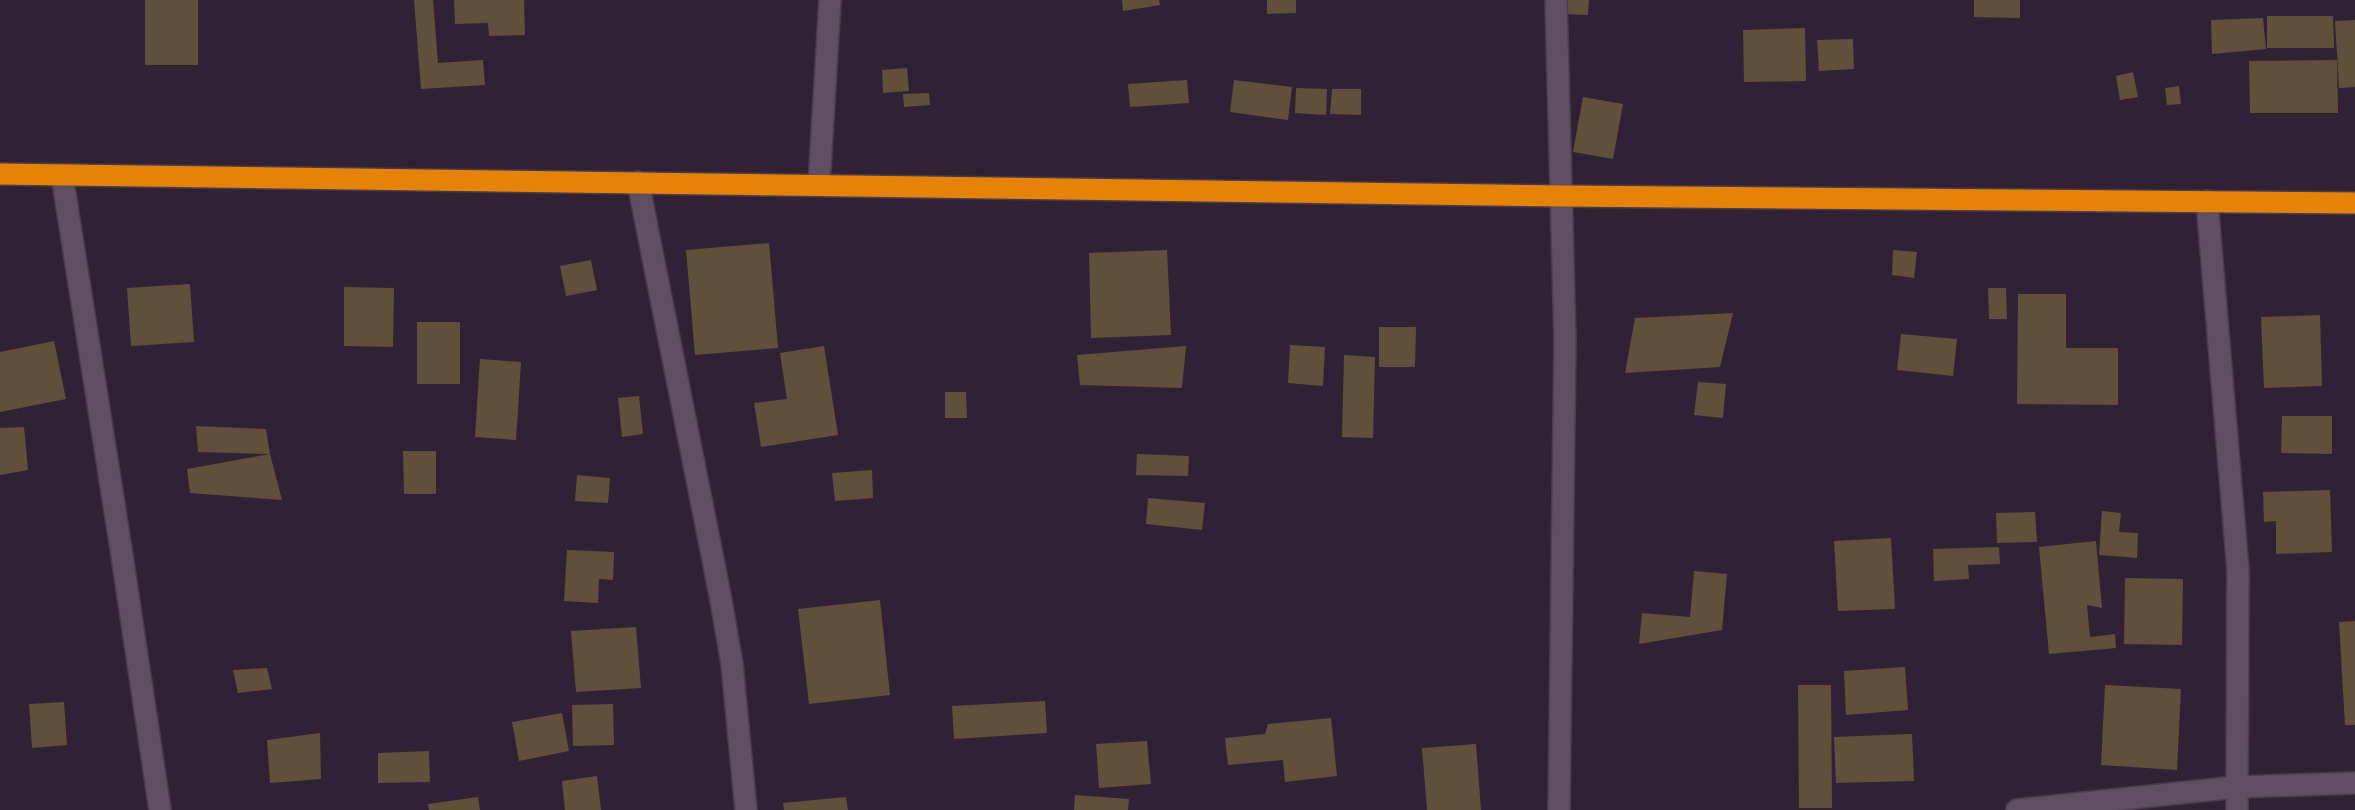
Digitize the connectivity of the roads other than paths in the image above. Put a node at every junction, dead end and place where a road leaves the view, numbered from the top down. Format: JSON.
{"nodes":[{"id":1,"x":830,"y":0,"type":"edge"},
{"id":2,"x":1556,"y":0,"type":"edge"},
{"id":3,"x":0,"y":174,"type":"edge"},
{"id":4,"x":62,"y":175,"type":"junction"},
{"id":5,"x":639,"y":181,"type":"junction"},
{"id":6,"x":819,"y":185,"type":"junction"},
{"id":7,"x":1562,"y":196,"type":"junction"},
{"id":8,"x":2207,"y":201,"type":"junction"},
{"id":9,"x":2355,"y":203,"type":"edge"},
{"id":10,"x":2355,"y":783,"type":"edge"},
{"id":11,"x":2237,"y":787,"type":"junction"},
{"id":12,"x":160,"y":810,"type":"edge"},
{"id":13,"x":746,"y":810,"type":"edge"},
{"id":14,"x":1559,"y":810,"type":"edge"},
{"id":15,"x":2017,"y":810,"type":"edge"},
{"id":16,"x":2238,"y":810,"type":"edge"}],
"edges":[{"from":1,"to":6,"type":"street"},
{"from":2,"to":7,"type":"street"},
{"from":3,"to":4,"type":"highway"},
{"from":4,"to":5,"type":"highway"},
{"from":4,"to":12,"type":"street"},
{"from":5,"to":6,"type":"highway"},
{"from":5,"to":13,"type":"street"},
{"from":6,"to":7,"type":"highway"},
{"from":7,"to":8,"type":"highway"},
{"from":7,"to":14,"type":"street"},
{"from":8,"to":9,"type":"highway"},
{"from":8,"to":11,"type":"street"},
{"from":10,"to":11,"type":"street"},
{"from":11,"to":15,"type":"street"},
{"from":11,"to":16,"type":"street"}]}
